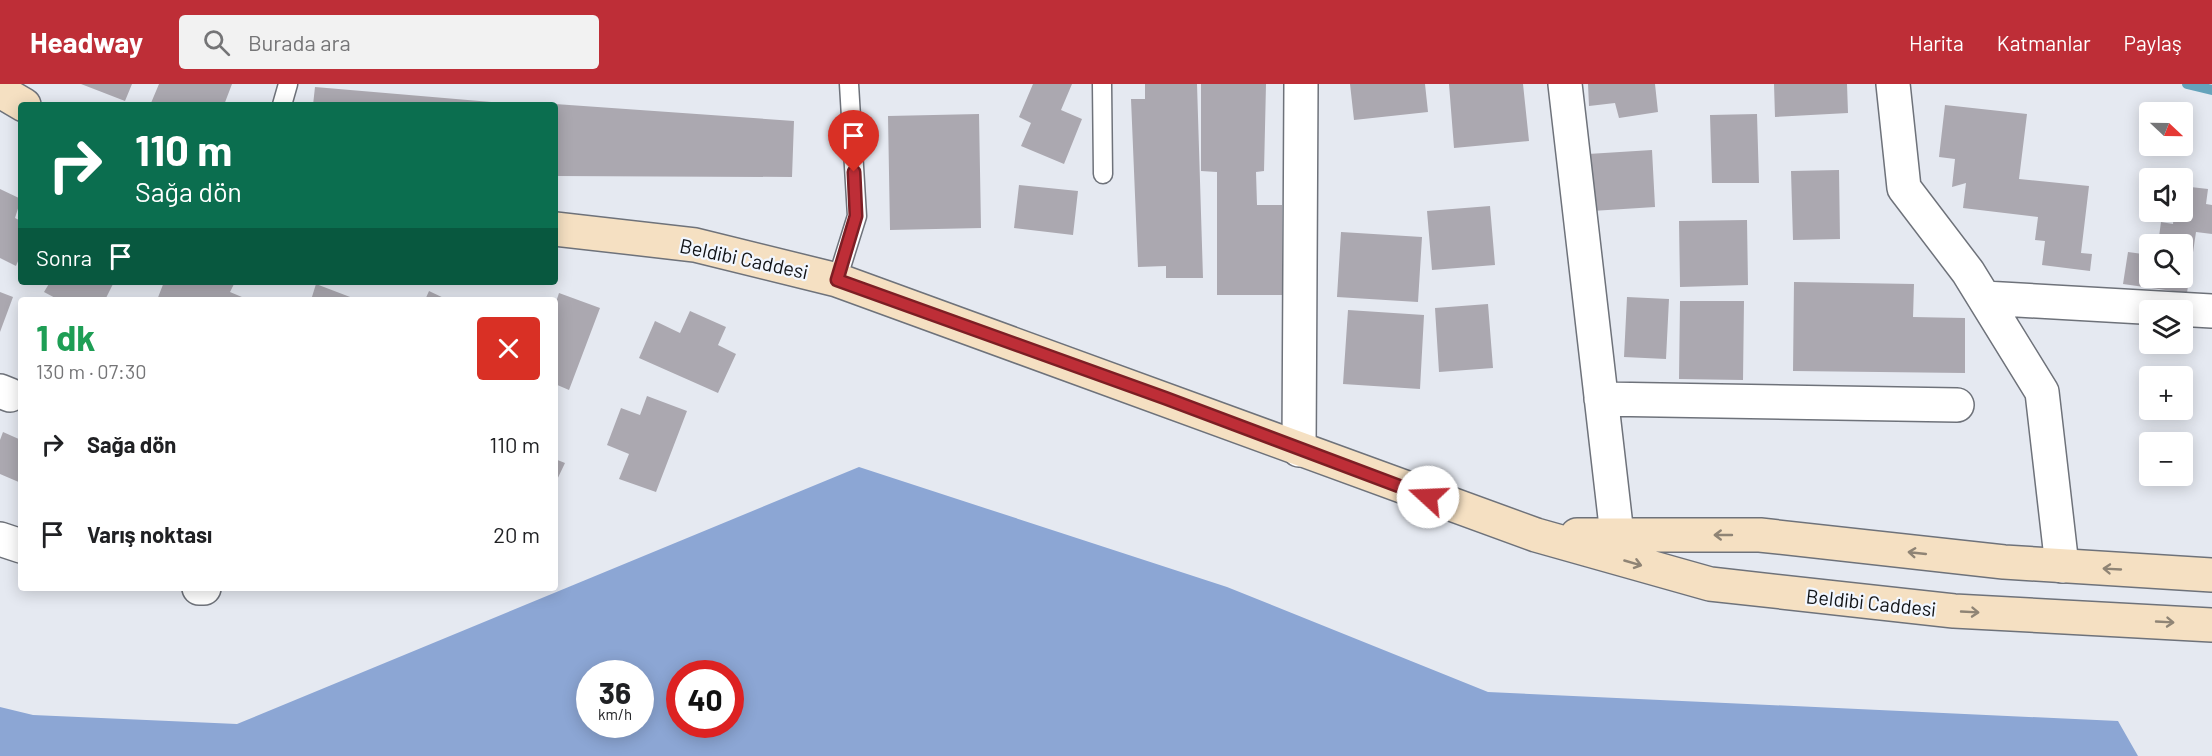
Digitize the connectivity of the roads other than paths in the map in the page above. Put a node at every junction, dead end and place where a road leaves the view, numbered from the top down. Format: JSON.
{"nodes":[{"id":1,"x":288,"y":84,"type":"edge"},
{"id":2,"x":849,"y":84,"type":"edge"},
{"id":3,"x":1102,"y":84,"type":"edge"},
{"id":4,"x":1301,"y":84,"type":"edge"},
{"id":5,"x":1565,"y":84,"type":"edge"},
{"id":6,"x":1893,"y":84,"type":"edge"},
{"id":7,"x":0,"y":91,"type":"edge"},
{"id":8,"x":19,"y":102,"type":"edge"},
{"id":9,"x":283,"y":102,"type":"edge"},
{"id":10,"x":1103,"y":174,"type":"dead end"},
{"id":11,"x":558,"y":229,"type":"edge"},
{"id":12,"x":837,"y":280,"type":"junction"},
{"id":13,"x":1984,"y":298,"type":"junction"},
{"id":14,"x":2212,"y":311,"type":"edge"},
{"id":15,"x":1601,"y":399,"type":"junction"},
{"id":16,"x":1957,"y":405,"type":"dead end"},
{"id":17,"x":1299,"y":450,"type":"junction"},
{"id":18,"x":1536,"y":535,"type":"junction"},
{"id":19,"x":1617,"y":535,"type":"junction"},
{"id":20,"x":0,"y":539,"type":"edge"},
{"id":21,"x":18,"y":545,"type":"edge"},
{"id":22,"x":2062,"y":566,"type":"junction"},
{"id":23,"x":2212,"y":575,"type":"edge"},
{"id":24,"x":2212,"y":625,"type":"edge"}],
"edges":[{"from":1,"to":9,"type":"lane"},
{"from":2,"to":12,"type":"lane"},
{"from":3,"to":10,"type":"lane"},
{"from":4,"to":17,"type":"street"},
{"from":5,"to":15,"type":"street"},
{"from":6,"to":13,"type":"street"},
{"from":7,"to":8,"type":"street"},
{"from":11,"to":12,"type":"street","name":"Beldibi Caddesi"},
{"from":12,"to":17,"type":"street","name":"Beldibi Caddesi"},
{"from":13,"to":14,"type":"street"},
{"from":13,"to":22,"type":"street"},
{"from":15,"to":16,"type":"street"},
{"from":15,"to":19,"type":"street"},
{"from":17,"to":18,"type":"street","name":"Beldibi Caddesi"},
{"from":18,"to":19,"type":"street","name":"Beldibi Caddesi"},
{"from":18,"to":24,"type":"street","name":"Beldibi Caddesi","one_way":true},
{"from":22,"to":19,"type":"street","name":"Beldibi Caddesi","one_way":true},
{"from":20,"to":21,"type":"street"},
{"from":23,"to":22,"type":"street","name":"Beldibi Caddesi","one_way":true}]}
